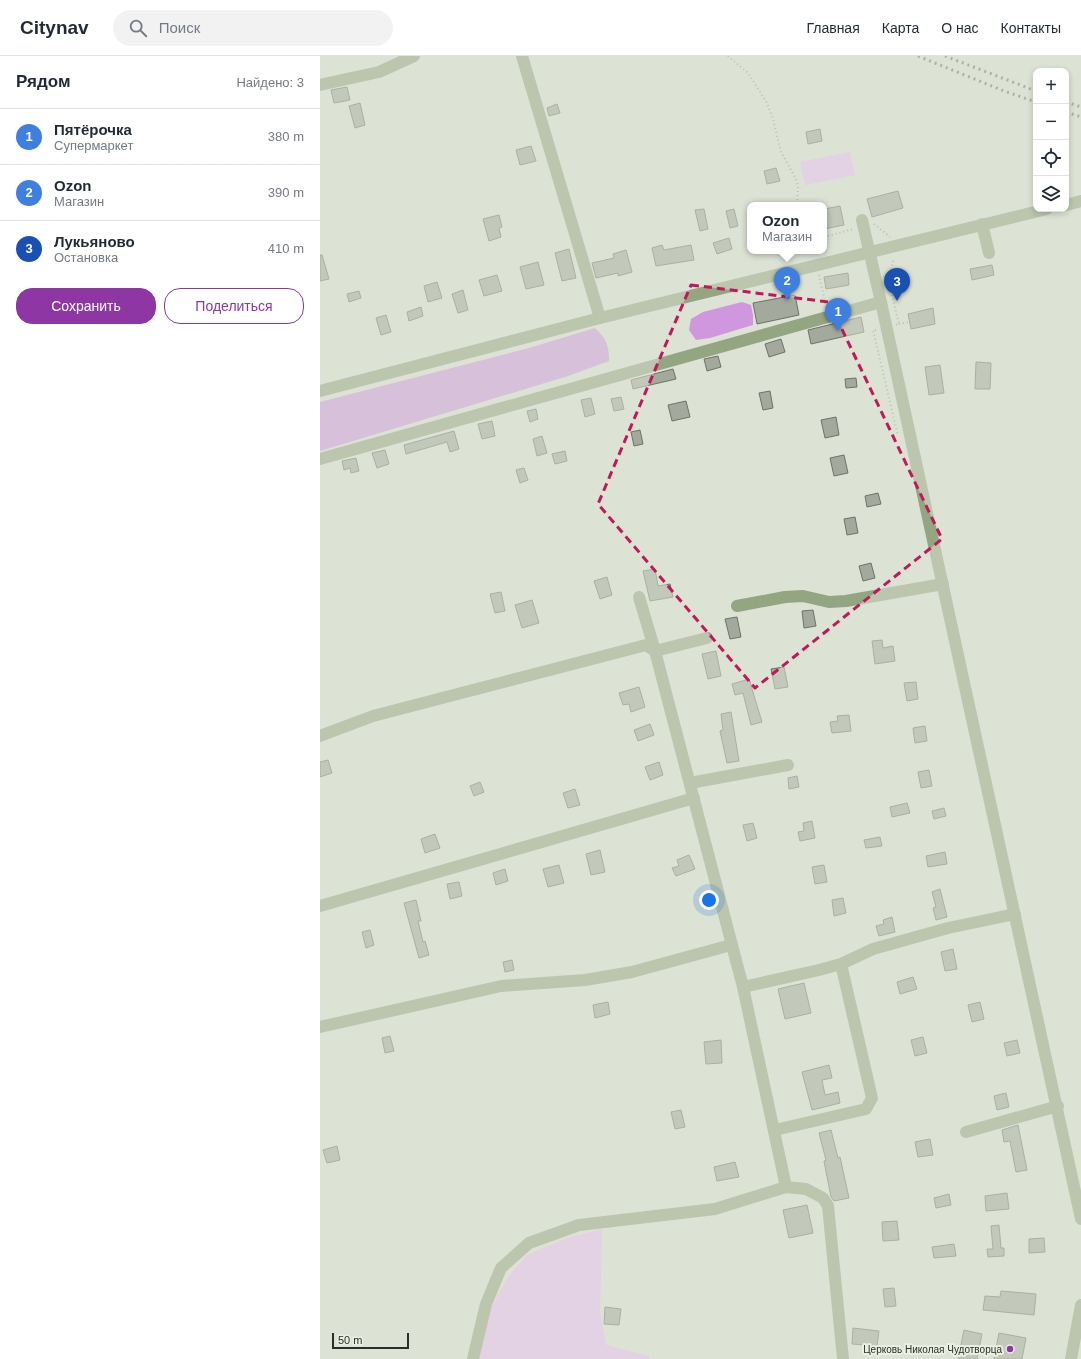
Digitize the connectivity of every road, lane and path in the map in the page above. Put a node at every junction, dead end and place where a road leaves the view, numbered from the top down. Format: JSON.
{"nodes":[{"id":1,"x":414,"y":56,"type":"edge"},
{"id":2,"x":522,"y":56,"type":"edge"},
{"id":3,"x":728,"y":56,"type":"edge"},
{"id":4,"x":320,"y":85,"type":"edge"},
{"id":5,"x":1081,"y":201,"type":"edge"},
{"id":6,"x":797,"y":202,"type":"edge"},
{"id":7,"x":1069,"y":204,"type":"edge"},
{"id":8,"x":1034,"y":212,"type":"edge"},
{"id":9,"x":862,"y":220,"type":"dead end"},
{"id":10,"x":982,"y":224,"type":"junction"},
{"id":11,"x":870,"y":252,"type":"junction"},
{"id":12,"x":989,"y":254,"type":"dead end"},
{"id":13,"x":819,"y":275,"type":"dead end"},
{"id":14,"x":881,"y":302,"type":"junction"},
{"id":15,"x":829,"y":317,"type":"junction"},
{"id":16,"x":600,"y":318,"type":"junction"},
{"id":17,"x":909,"y":322,"type":"dead end"},
{"id":18,"x":899,"y":324,"type":"dead end"},
{"id":19,"x":320,"y":391,"type":"edge"},
{"id":20,"x":320,"y":459,"type":"edge"},
{"id":21,"x":943,"y":584,"type":"junction"},
{"id":22,"x":639,"y":597,"type":"dead end"},
{"id":23,"x":737,"y":606,"type":"dead end"},
{"id":24,"x":707,"y":638,"type":"dead end"},
{"id":25,"x":655,"y":651,"type":"junction"},
{"id":26,"x":320,"y":736,"type":"edge"},
{"id":27,"x":788,"y":765,"type":"dead end"},
{"id":28,"x":690,"y":783,"type":"junction"},
{"id":29,"x":694,"y":798,"type":"junction"},
{"id":30,"x":320,"y":906,"type":"edge"},
{"id":31,"x":1015,"y":914,"type":"junction"},
{"id":32,"x":731,"y":945,"type":"junction"},
{"id":33,"x":841,"y":964,"type":"junction"},
{"id":34,"x":743,"y":988,"type":"junction"},
{"id":35,"x":320,"y":1027,"type":"edge"},
{"id":36,"x":1058,"y":1106,"type":"junction"},
{"id":37,"x":775,"y":1130,"type":"junction"},
{"id":38,"x":966,"y":1132,"type":"dead end"},
{"id":39,"x":1078,"y":1184,"type":"edge"},
{"id":40,"x":786,"y":1187,"type":"junction"},
{"id":41,"x":1081,"y":1219,"type":"edge"},
{"id":42,"x":1081,"y":1306,"type":"edge"},
{"id":43,"x":473,"y":1359,"type":"edge"},
{"id":44,"x":843,"y":1359,"type":"edge"},
{"id":45,"x":1072,"y":1359,"type":"edge"}],
"edges":[{"from":1,"to":4,"type":"street"},
{"from":2,"to":16,"type":"street"},
{"from":3,"to":6,"type":"path"},
{"from":5,"to":7,"type":"street"},
{"from":8,"to":10,"type":"street"},
{"from":9,"to":11,"type":"street"},
{"from":10,"to":11,"type":"street"},
{"from":10,"to":12,"type":"street"},
{"from":11,"to":14,"type":"street"},
{"from":11,"to":16,"type":"street"},
{"from":13,"to":15,"type":"path"},
{"from":14,"to":15,"type":"street"},
{"from":14,"to":21,"type":"street"},
{"from":15,"to":20,"type":"street"},
{"from":16,"to":19,"type":"street"},
{"from":17,"to":18,"type":"path"},
{"from":21,"to":23,"type":"street"},
{"from":21,"to":31,"type":"street"},
{"from":22,"to":25,"type":"street"},
{"from":24,"to":25,"type":"street"},
{"from":25,"to":26,"type":"street"},
{"from":25,"to":28,"type":"street"},
{"from":27,"to":28,"type":"street"},
{"from":28,"to":29,"type":"street"},
{"from":29,"to":30,"type":"street"},
{"from":29,"to":32,"type":"street"},
{"from":31,"to":33,"type":"street"},
{"from":31,"to":36,"type":"street"},
{"from":32,"to":34,"type":"street"},
{"from":32,"to":35,"type":"street"},
{"from":33,"to":34,"type":"street"},
{"from":33,"to":37,"type":"street"},
{"from":34,"to":37,"type":"street"},
{"from":36,"to":38,"type":"street"},
{"from":36,"to":39,"type":"street"},
{"from":37,"to":40,"type":"street"},
{"from":39,"to":41,"type":"street"},
{"from":40,"to":43,"type":"street"},
{"from":40,"to":44,"type":"street"},
{"from":42,"to":45,"type":"street"}]}
